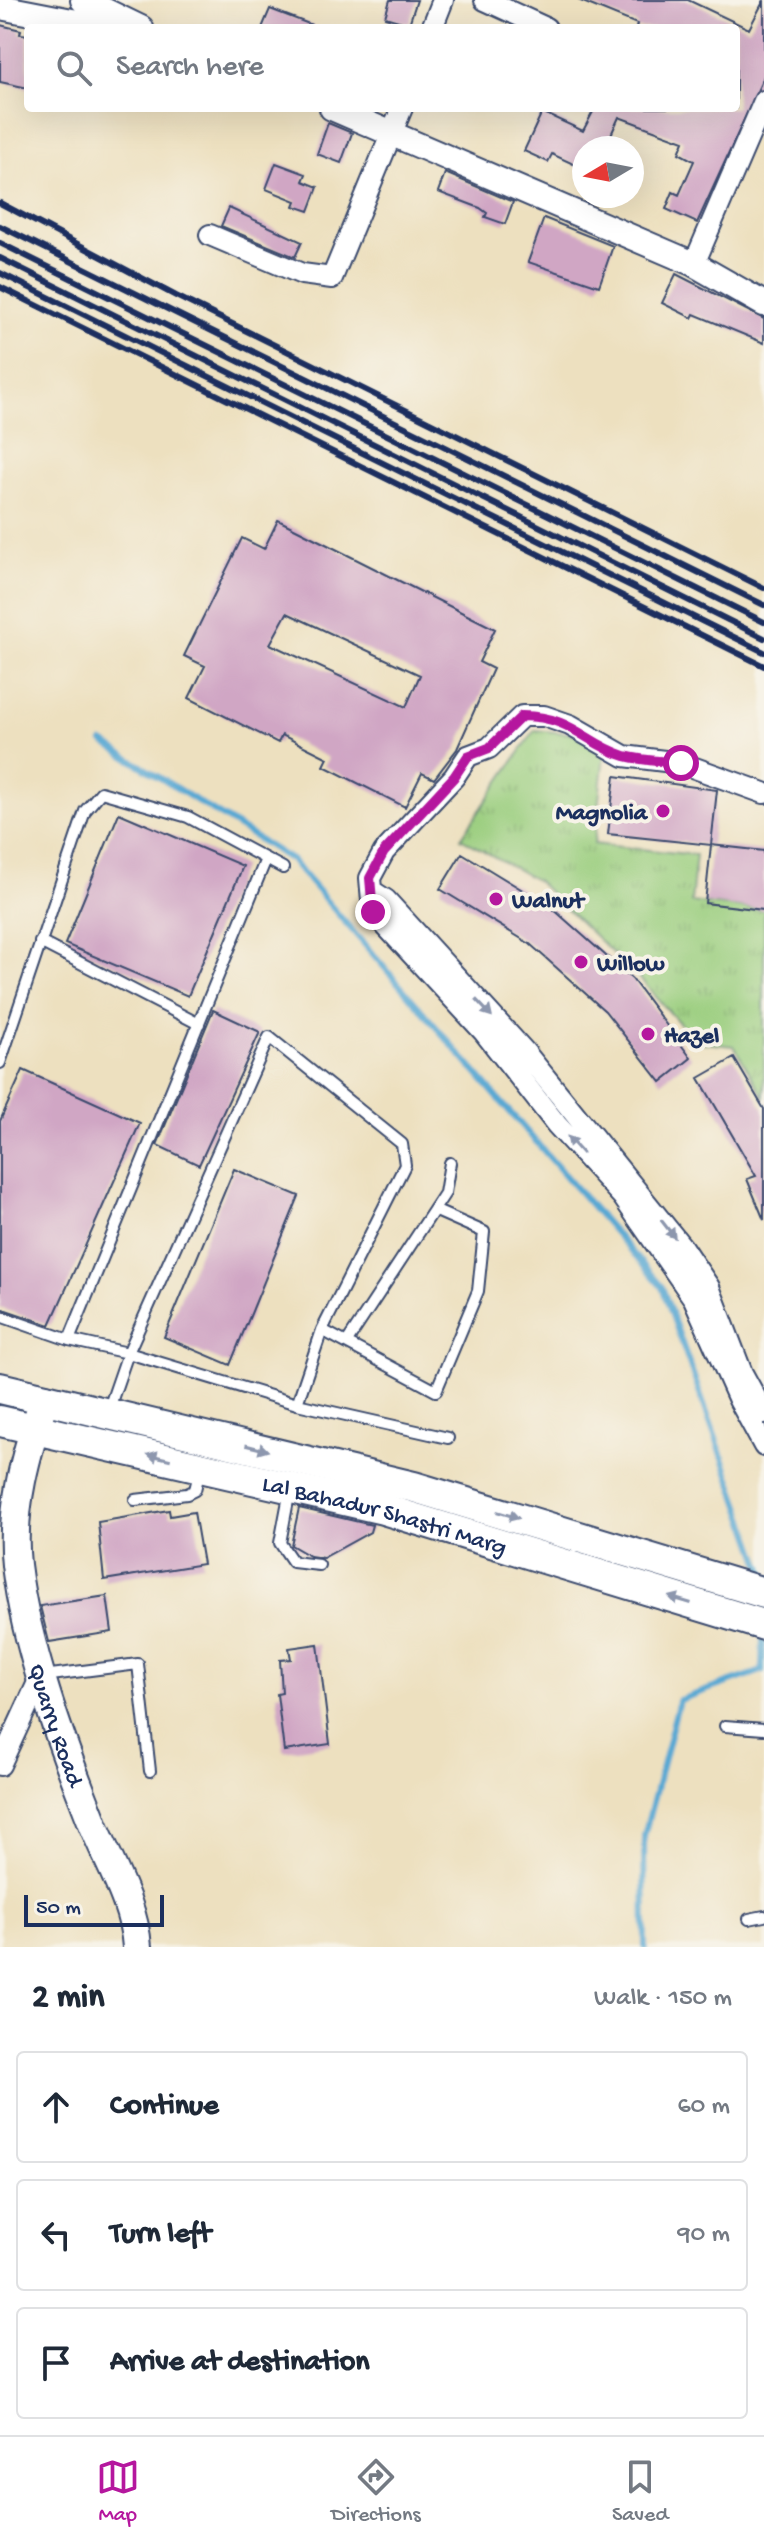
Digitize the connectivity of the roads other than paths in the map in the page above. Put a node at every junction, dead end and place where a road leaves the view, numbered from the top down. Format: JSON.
{"nodes":[{"id":1,"x":83,"y":0,"type":"edge"},
{"id":2,"x":443,"y":0,"type":"edge"},
{"id":3,"x":485,"y":0,"type":"edge"},
{"id":4,"x":0,"y":7,"type":"edge"},
{"id":5,"x":114,"y":17,"type":"junction"},
{"id":6,"x":131,"y":24,"type":"edge"},
{"id":7,"x":434,"y":24,"type":"edge"},
{"id":8,"x":537,"y":24,"type":"edge"},
{"id":9,"x":764,"y":101,"type":"edge"},
{"id":10,"x":342,"y":112,"type":"edge"},
{"id":11,"x":400,"y":112,"type":"edge"},
{"id":12,"x":392,"y":133,"type":"junction"},
{"id":13,"x":210,"y":235,"type":"dead end"},
{"id":14,"x":694,"y":264,"type":"junction"},
{"id":15,"x":764,"y":304,"type":"edge"},
{"id":16,"x":764,"y":793,"type":"edge"},
{"id":17,"x":266,"y":859,"type":"junction"},
{"id":18,"x":283,"y":868,"type":"dead end"},
{"id":19,"x":40,"y":942,"type":"junction"},
{"id":20,"x":199,"y":1024,"type":"junction"},
{"id":21,"x":501,"y":1040,"type":"junction"},
{"id":22,"x":0,"y":1063,"type":"edge"},
{"id":23,"x":450,"y":1163,"type":"dead end"},
{"id":24,"x":434,"y":1210,"type":"junction"},
{"id":25,"x":0,"y":1316,"type":"edge"},
{"id":26,"x":322,"y":1330,"type":"junction"},
{"id":27,"x":69,"y":1340,"type":"junction"},
{"id":28,"x":347,"y":1342,"type":"junction"},
{"id":29,"x":128,"y":1353,"type":"junction"},
{"id":30,"x":0,"y":1388,"type":"edge"},
{"id":31,"x":45,"y":1398,"type":"junction"},
{"id":32,"x":297,"y":1404,"type":"junction"},
{"id":33,"x":107,"y":1412,"type":"junction"},
{"id":34,"x":764,"y":1413,"type":"edge"},
{"id":35,"x":0,"y":1421,"type":"edge"},
{"id":36,"x":34,"y":1428,"type":"junction"},
{"id":37,"x":448,"y":1438,"type":"dead end"},
{"id":38,"x":764,"y":1446,"type":"edge"},
{"id":39,"x":201,"y":1467,"type":"junction"},
{"id":40,"x":290,"y":1488,"type":"junction"},
{"id":41,"x":135,"y":1500,"type":"dead end"},
{"id":42,"x":319,"y":1565,"type":"dead end"},
{"id":43,"x":760,"y":1592,"type":"edge"},
{"id":44,"x":759,"y":1624,"type":"edge"},
{"id":45,"x":41,"y":1676,"type":"junction"},
{"id":46,"x":725,"y":1726,"type":"dead end"},
{"id":47,"x":764,"y":1729,"type":"edge"},
{"id":48,"x":0,"y":1765,"type":"edge"},
{"id":49,"x":150,"y":1771,"type":"dead end"},
{"id":50,"x":764,"y":1916,"type":"edge"},
{"id":51,"x":749,"y":1919,"type":"dead end"},
{"id":52,"x":137,"y":1947,"type":"edge"}],
"edges":[{"from":1,"to":5,"type":"street"},
{"from":2,"to":7,"type":"street"},
{"from":3,"to":8,"type":"street"},
{"from":4,"to":5,"type":"street"},
{"from":5,"to":6,"type":"street"},
{"from":9,"to":14,"type":"street"},
{"from":10,"to":12,"type":"street"},
{"from":11,"to":12,"type":"street"},
{"from":12,"to":13,"type":"street"},
{"from":12,"to":14,"type":"street"},
{"from":14,"to":15,"type":"street"},
{"from":16,"to":21,"type":"street"},
{"from":17,"to":18,"type":"lane"},
{"from":17,"to":19,"type":"lane"},
{"from":17,"to":20,"type":"lane"},
{"from":19,"to":20,"type":"lane"},
{"from":19,"to":22,"type":"lane"},
{"from":20,"to":27,"type":"lane"},
{"from":21,"to":34,"type":"street","one_way":true},
{"from":38,"to":21,"type":"street","one_way":true},
{"from":23,"to":24,"type":"lane"},
{"from":24,"to":28,"type":"lane"},
{"from":24,"to":28,"type":"lane"},
{"from":25,"to":27,"type":"lane"},
{"from":26,"to":28,"type":"lane"},
{"from":26,"to":29,"type":"lane"},
{"from":26,"to":32,"type":"lane"},
{"from":27,"to":29,"type":"lane"},
{"from":29,"to":32,"type":"lane"},
{"from":29,"to":33,"type":"lane"},
{"from":30,"to":31,"type":"main road","name":"Lal Bahadur Shastri Marg"},
{"from":31,"to":33,"type":"main road","name":"Lal Bahadur Shastri Marg"},
{"from":31,"to":36,"type":"main road","name":"Quarry Road"},
{"from":32,"to":37,"type":"lane"},
{"from":33,"to":43,"type":"main road","name":"Lal Bahadur Shastri Marg","one_way":true},
{"from":35,"to":36,"type":"main road","name":"Lal Bahadur Shastri Marg"},
{"from":39,"to":36,"type":"main road","name":"Lal Bahadur Shastri Marg","one_way":true},
{"from":36,"to":45,"type":"main road","name":"Quarry Road"},
{"from":39,"to":40,"type":"main road","name":"Lal Bahadur Shastri Marg"},
{"from":39,"to":41,"type":"lane"},
{"from":40,"to":42,"type":"lane"},
{"from":44,"to":40,"type":"main road","name":"Lal Bahadur Shastri Marg","one_way":true},
{"from":45,"to":48,"type":"street"},
{"from":45,"to":49,"type":"lane"},
{"from":45,"to":52,"type":"main road","name":"Quarry Road"},
{"from":46,"to":47,"type":"lane"},
{"from":50,"to":51,"type":"lane"}]}
